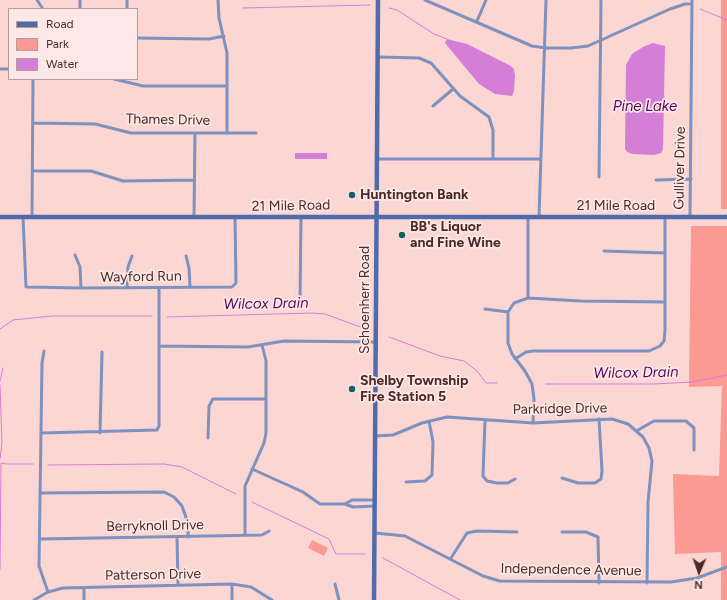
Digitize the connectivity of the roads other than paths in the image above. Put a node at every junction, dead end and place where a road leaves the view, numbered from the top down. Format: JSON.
{"nodes":[{"id":1,"x":218,"y":0,"type":"edge"},
{"id":2,"x":378,"y":0,"type":"edge"},
{"id":3,"x":425,"y":0,"type":"edge"},
{"id":4,"x":486,"y":0,"type":"edge"},
{"id":5,"x":546,"y":0,"type":"edge"},
{"id":6,"x":601,"y":0,"type":"edge"},
{"id":7,"x":692,"y":0,"type":"edge"},
{"id":8,"x":692,"y":4,"type":"junction"},
{"id":9,"x":476,"y":21,"type":"junction"},
{"id":10,"x":224,"y":36,"type":"junction"},
{"id":11,"x":138,"y":38,"type":"edge"},
{"id":12,"x":600,"y":40,"type":"junction"},
{"id":13,"x":546,"y":48,"type":"junction"},
{"id":14,"x":378,"y":57,"type":"junction"},
{"id":15,"x":33,"y":80,"type":"edge"},
{"id":16,"x":120,"y":80,"type":"edge"},
{"id":17,"x":227,"y":86,"type":"junction"},
{"id":18,"x":453,"y":89,"type":"junction"},
{"id":19,"x":433,"y":106,"type":"dead end"},
{"id":20,"x":32,"y":123,"type":"junction"},
{"id":21,"x":227,"y":132,"type":"junction"},
{"id":22,"x":195,"y":133,"type":"junction"},
{"id":23,"x":256,"y":133,"type":"dead end"},
{"id":24,"x":493,"y":158,"type":"junction"},
{"id":25,"x":377,"y":159,"type":"junction"},
{"id":26,"x":541,"y":159,"type":"junction"},
{"id":27,"x":33,"y":171,"type":"junction"},
{"id":28,"x":599,"y":177,"type":"dead end"},
{"id":29,"x":691,"y":179,"type":"junction"},
{"id":30,"x":194,"y":180,"type":"junction"},
{"id":31,"x":656,"y":180,"type":"dead end"},
{"id":32,"x":377,"y":216,"type":"junction"},
{"id":33,"x":0,"y":217,"type":"edge"},
{"id":34,"x":23,"y":217,"type":"junction"},
{"id":35,"x":32,"y":217,"type":"junction"},
{"id":36,"x":194,"y":217,"type":"junction"},
{"id":37,"x":235,"y":217,"type":"junction"},
{"id":38,"x":301,"y":217,"type":"junction"},
{"id":39,"x":528,"y":217,"type":"junction"},
{"id":40,"x":540,"y":217,"type":"junction"},
{"id":41,"x":665,"y":217,"type":"junction"},
{"id":42,"x":690,"y":217,"type":"junction"},
{"id":43,"x":727,"y":218,"type":"edge"},
{"id":44,"x":604,"y":252,"type":"dead end"},
{"id":45,"x":665,"y":253,"type":"junction"},
{"id":46,"x":75,"y":255,"type":"dead end"},
{"id":47,"x":132,"y":256,"type":"dead end"},
{"id":48,"x":186,"y":256,"type":"dead end"},
{"id":49,"x":190,"y":287,"type":"junction"},
{"id":50,"x":81,"y":288,"type":"junction"},
{"id":51,"x":127,"y":288,"type":"junction"},
{"id":52,"x":159,"y":288,"type":"junction"},
{"id":53,"x":528,"y":298,"type":"junction"},
{"id":54,"x":300,"y":302,"type":"dead end"},
{"id":55,"x":665,"y":302,"type":"junction"},
{"id":56,"x":485,"y":309,"type":"dead end"},
{"id":57,"x":508,"y":312,"type":"junction"},
{"id":58,"x":376,"y":342,"type":"junction"},
{"id":59,"x":262,"y":345,"type":"junction"},
{"id":60,"x":160,"y":346,"type":"junction"},
{"id":61,"x":44,"y":351,"type":"dead end"},
{"id":62,"x":102,"y":352,"type":"dead end"},
{"id":63,"x":516,"y":359,"type":"junction"},
{"id":64,"x":266,"y":399,"type":"junction"},
{"id":65,"x":599,"y":419,"type":"junction"},
{"id":66,"x":485,"y":420,"type":"junction"},
{"id":67,"x":428,"y":421,"type":"junction"},
{"id":68,"x":533,"y":423,"type":"junction"},
{"id":69,"x":638,"y":430,"type":"junction"},
{"id":70,"x":41,"y":433,"type":"junction"},
{"id":71,"x":100,"y":433,"type":"junction"},
{"id":72,"x":375,"y":436,"type":"junction"},
{"id":73,"x":208,"y":438,"type":"dead end"},
{"id":74,"x":694,"y":450,"type":"dead end"},
{"id":75,"x":252,"y":469,"type":"junction"},
{"id":76,"x":515,"y":478,"type":"dead end"},
{"id":77,"x":562,"y":478,"type":"dead end"},
{"id":78,"x":406,"y":482,"type":"dead end"},
{"id":79,"x":41,"y":493,"type":"junction"},
{"id":80,"x":375,"y":500,"type":"junction"},
{"id":81,"x":345,"y":504,"type":"junction"},
{"id":82,"x":375,"y":506,"type":"junction"},
{"id":83,"x":269,"y":531,"type":"dead end"},
{"id":84,"x":516,"y":532,"type":"dead end"},
{"id":85,"x":562,"y":532,"type":"dead end"},
{"id":86,"x":375,"y":533,"type":"junction"},
{"id":87,"x":245,"y":535,"type":"junction"},
{"id":88,"x":177,"y":537,"type":"junction"},
{"id":89,"x":188,"y":537,"type":"junction"},
{"id":90,"x":41,"y":539,"type":"junction"},
{"id":91,"x":451,"y":558,"type":"junction"},
{"id":92,"x":727,"y":568,"type":"edge"},
{"id":93,"x":599,"y":583,"type":"junction"},
{"id":94,"x":648,"y":583,"type":"junction"},
{"id":95,"x":232,"y":584,"type":"junction"},
{"id":96,"x":335,"y":584,"type":"dead end"},
{"id":97,"x":178,"y":585,"type":"junction"},
{"id":98,"x":84,"y":588,"type":"junction"},
{"id":99,"x":48,"y":592,"type":"junction"},
{"id":100,"x":34,"y":600,"type":"edge"},
{"id":101,"x":84,"y":600,"type":"edge"},
{"id":102,"x":232,"y":600,"type":"edge"},
{"id":103,"x":272,"y":600,"type":"edge"},
{"id":104,"x":338,"y":600,"type":"edge"},
{"id":105,"x":374,"y":600,"type":"edge"}],
"edges":[{"from":1,"to":10,"type":"street"},
{"from":2,"to":14,"type":"street","name":"Schoenherr Road"},
{"from":3,"to":9,"type":"street"},
{"from":4,"to":9,"type":"street"},
{"from":5,"to":13,"type":"street"},
{"from":6,"to":12,"type":"street"},
{"from":7,"to":8,"type":"street","name":"Gulliver Drive"},
{"from":8,"to":12,"type":"street"},
{"from":8,"to":29,"type":"street","name":"Gulliver Drive"},
{"from":9,"to":13,"type":"street"},
{"from":10,"to":11,"type":"street"},
{"from":10,"to":17,"type":"street"},
{"from":12,"to":13,"type":"street"},
{"from":12,"to":28,"type":"street"},
{"from":13,"to":26,"type":"street"},
{"from":14,"to":18,"type":"street"},
{"from":14,"to":25,"type":"street","name":"Schoenherr Road"},
{"from":15,"to":20,"type":"street"},
{"from":16,"to":17,"type":"street"},
{"from":17,"to":21,"type":"street"},
{"from":18,"to":19,"type":"street"},
{"from":18,"to":24,"type":"street"},
{"from":20,"to":22,"type":"street","name":"Thames Drive"},
{"from":20,"to":27,"type":"street"},
{"from":21,"to":22,"type":"street","name":"Thames Drive"},
{"from":21,"to":23,"type":"street","name":"Thames Drive"},
{"from":22,"to":30,"type":"street"},
{"from":24,"to":25,"type":"street"},
{"from":24,"to":26,"type":"street"},
{"from":25,"to":32,"type":"street","name":"Schoenherr Road"},
{"from":26,"to":40,"type":"street"},
{"from":27,"to":30,"type":"street"},
{"from":27,"to":35,"type":"street"},
{"from":29,"to":31,"type":"street"},
{"from":29,"to":42,"type":"street","name":"Gulliver Drive"},
{"from":30,"to":36,"type":"street"},
{"from":32,"to":38,"type":"street","name":"21 Mile Road"},
{"from":32,"to":39,"type":"street","name":"21 Mile Road"},
{"from":32,"to":58,"type":"street","name":"Schoenherr Road"},
{"from":33,"to":34,"type":"street","name":"21 Mile Road"},
{"from":34,"to":35,"type":"street","name":"21 Mile Road"},
{"from":34,"to":50,"type":"street","name":"Wayford Run"},
{"from":35,"to":36,"type":"street","name":"21 Mile Road"},
{"from":36,"to":37,"type":"street","name":"21 Mile Road"},
{"from":37,"to":38,"type":"street","name":"21 Mile Road"},
{"from":37,"to":49,"type":"street","name":"Wayford Run"},
{"from":38,"to":54,"type":"street"},
{"from":39,"to":40,"type":"street","name":"21 Mile Road"},
{"from":39,"to":53,"type":"street"},
{"from":40,"to":41,"type":"street","name":"21 Mile Road"},
{"from":41,"to":42,"type":"street","name":"21 Mile Road"},
{"from":41,"to":45,"type":"street"},
{"from":42,"to":43,"type":"street","name":"21 Mile Road"},
{"from":44,"to":45,"type":"street"},
{"from":45,"to":55,"type":"street"},
{"from":46,"to":50,"type":"street"},
{"from":47,"to":51,"type":"street"},
{"from":48,"to":49,"type":"street"},
{"from":49,"to":52,"type":"street","name":"Wayford Run"},
{"from":50,"to":51,"type":"street","name":"Wayford Run"},
{"from":51,"to":52,"type":"street","name":"Wayford Run"},
{"from":52,"to":60,"type":"street"},
{"from":53,"to":55,"type":"street"},
{"from":53,"to":57,"type":"street"},
{"from":55,"to":63,"type":"street"},
{"from":56,"to":57,"type":"street"},
{"from":57,"to":63,"type":"street"},
{"from":58,"to":59,"type":"street"},
{"from":58,"to":72,"type":"street","name":"Schoenherr Road"},
{"from":59,"to":60,"type":"street"},
{"from":59,"to":64,"type":"street"},
{"from":60,"to":71,"type":"street"},
{"from":61,"to":70,"type":"street"},
{"from":62,"to":71,"type":"street"},
{"from":63,"to":68,"type":"street"},
{"from":64,"to":73,"type":"street"},
{"from":64,"to":75,"type":"street"},
{"from":65,"to":68,"type":"street","name":"Parkridge Drive"},
{"from":65,"to":69,"type":"street","name":"Parkridge Drive"},
{"from":65,"to":77,"type":"street"},
{"from":66,"to":67,"type":"street","name":"Parkridge Drive"},
{"from":66,"to":68,"type":"street","name":"Parkridge Drive"},
{"from":66,"to":76,"type":"street"},
{"from":67,"to":72,"type":"street","name":"Parkridge Drive"},
{"from":67,"to":78,"type":"street"},
{"from":69,"to":74,"type":"street"},
{"from":69,"to":94,"type":"street","name":"Parkridge Drive"},
{"from":70,"to":71,"type":"street"},
{"from":70,"to":79,"type":"street"},
{"from":72,"to":80,"type":"street","name":"Schoenherr Road"},
{"from":75,"to":81,"type":"street"},
{"from":75,"to":87,"type":"street"},
{"from":79,"to":89,"type":"street"},
{"from":79,"to":90,"type":"street"},
{"from":80,"to":81,"type":"street"},
{"from":80,"to":82,"type":"street","name":"Schoenherr Road"},
{"from":81,"to":82,"type":"street"},
{"from":82,"to":86,"type":"street","name":"Schoenherr Road"},
{"from":83,"to":87,"type":"street","name":"Berryknoll Drive"},
{"from":84,"to":91,"type":"street"},
{"from":85,"to":93,"type":"street"},
{"from":86,"to":91,"type":"street","name":"Independence Avenue"},
{"from":86,"to":105,"type":"street","name":"Schoenherr Road"},
{"from":87,"to":89,"type":"street","name":"Berryknoll Drive"},
{"from":88,"to":89,"type":"street","name":"Berryknoll Drive"},
{"from":88,"to":90,"type":"street","name":"Berryknoll Drive"},
{"from":88,"to":97,"type":"street"},
{"from":90,"to":99,"type":"street"},
{"from":91,"to":93,"type":"street","name":"Independence Avenue"},
{"from":92,"to":94,"type":"street","name":"Independence Avenue"},
{"from":93,"to":94,"type":"street","name":"Independence Avenue"},
{"from":95,"to":97,"type":"street","name":"Patterson Drive"},
{"from":95,"to":102,"type":"street"},
{"from":95,"to":103,"type":"street","name":"Patterson Drive"},
{"from":96,"to":104,"type":"street"},
{"from":97,"to":98,"type":"street","name":"Patterson Drive"},
{"from":98,"to":99,"type":"street","name":"Patterson Drive"},
{"from":98,"to":101,"type":"street"},
{"from":99,"to":100,"type":"street","name":"Patterson Drive"}]}
